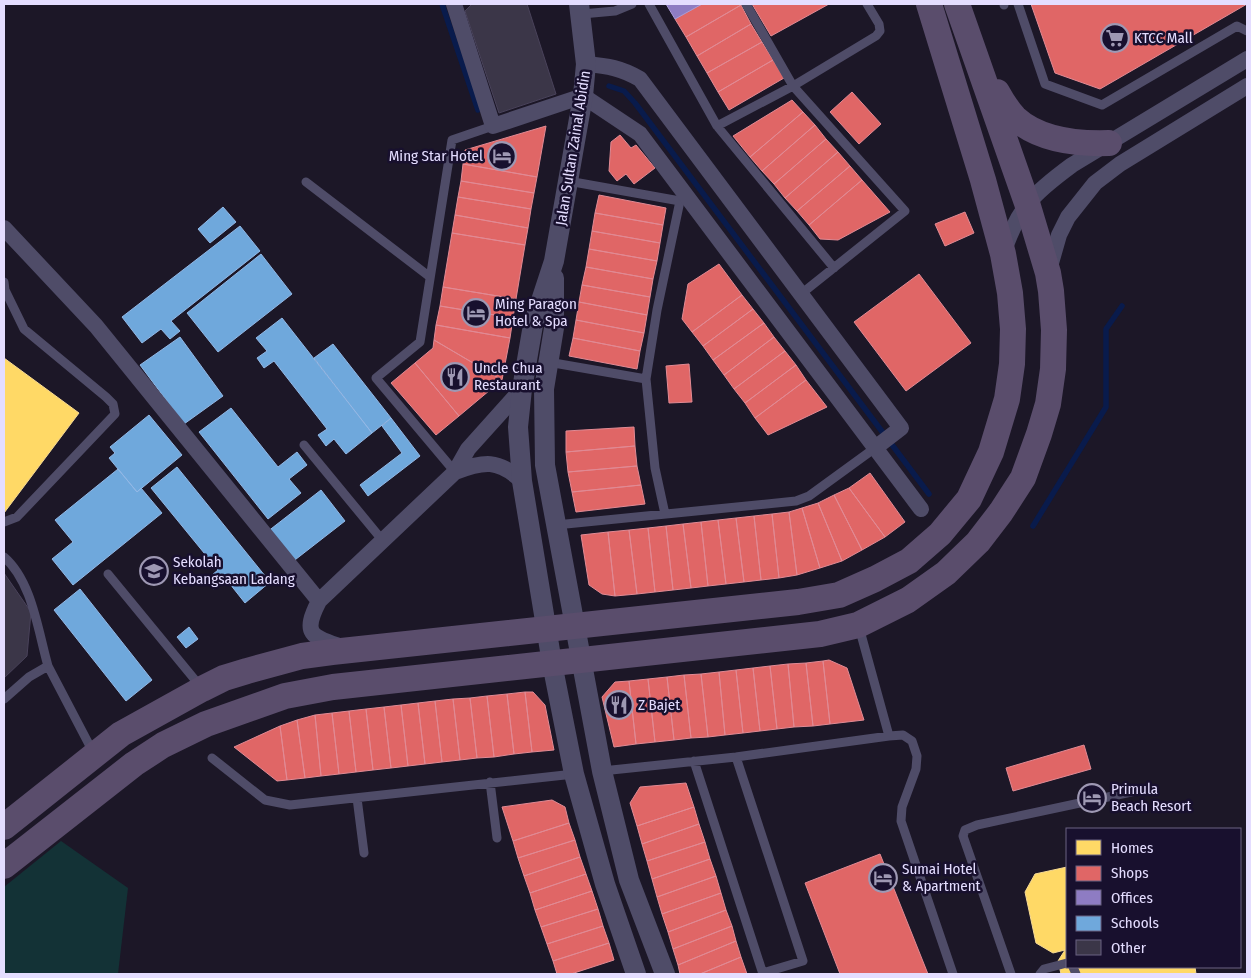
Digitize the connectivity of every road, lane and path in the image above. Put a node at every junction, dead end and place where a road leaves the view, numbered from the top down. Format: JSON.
{"nodes":[{"id":1,"x":454,"y":4,"type":"edge"},
{"id":2,"x":632,"y":4,"type":"edge"},
{"id":3,"x":649,"y":4,"type":"edge"},
{"id":4,"x":746,"y":4,"type":"edge"},
{"id":5,"x":868,"y":4,"type":"edge"},
{"id":6,"x":929,"y":4,"type":"edge"},
{"id":7,"x":957,"y":4,"type":"edge"},
{"id":8,"x":1018,"y":4,"type":"edge"},
{"id":9,"x":581,"y":9,"type":"edge"},
{"id":10,"x":1247,"y":31,"type":"edge"},
{"id":11,"x":976,"y":57,"type":"junction"},
{"id":12,"x":1247,"y":58,"type":"edge"},
{"id":13,"x":586,"y":64,"type":"junction"},
{"id":14,"x":793,"y":86,"type":"junction"},
{"id":15,"x":1247,"y":86,"type":"edge"},
{"id":16,"x":583,"y":96,"type":"junction"},
{"id":17,"x":493,"y":126,"type":"junction"},
{"id":18,"x":717,"y":126,"type":"junction"},
{"id":19,"x":1109,"y":143,"type":"junction"},
{"id":20,"x":568,"y":181,"type":"junction"},
{"id":21,"x":306,"y":182,"type":"dead end"},
{"id":22,"x":683,"y":198,"type":"junction"},
{"id":23,"x":1027,"y":203,"type":"junction"},
{"id":24,"x":4,"y":228,"type":"edge"},
{"id":25,"x":1003,"y":254,"type":"junction"},
{"id":26,"x":554,"y":262,"type":"junction"},
{"id":27,"x":834,"y":268,"type":"junction"},
{"id":28,"x":1048,"y":273,"type":"junction"},
{"id":29,"x":430,"y":277,"type":"junction"},
{"id":30,"x":4,"y":282,"type":"edge"},
{"id":31,"x":801,"y":294,"type":"junction"},
{"id":32,"x":548,"y":362,"type":"junction"},
{"id":33,"x":646,"y":379,"type":"junction"},
{"id":34,"x":522,"y":389,"type":"junction"},
{"id":35,"x":304,"y":445,"type":"dead end"},
{"id":36,"x":875,"y":448,"type":"junction"},
{"id":37,"x":456,"y":472,"type":"junction"},
{"id":38,"x":522,"y":481,"type":"junction"},
{"id":39,"x":921,"y":509,"type":"dead end"},
{"id":40,"x":666,"y":514,"type":"junction"},
{"id":41,"x":4,"y":522,"type":"edge"},
{"id":42,"x":556,"y":524,"type":"junction"},
{"id":43,"x":382,"y":541,"type":"junction"},
{"id":44,"x":4,"y":557,"type":"edge"},
{"id":45,"x":108,"y":574,"type":"dead end"},
{"id":46,"x":319,"y":601,"type":"junction"},
{"id":47,"x":858,"y":624,"type":"junction"},
{"id":48,"x":574,"y":626,"type":"junction"},
{"id":49,"x":547,"y":628,"type":"junction"},
{"id":50,"x":350,"y":650,"type":"junction"},
{"id":51,"x":580,"y":660,"type":"junction"},
{"id":52,"x":552,"y":663,"type":"junction"},
{"id":53,"x":48,"y":666,"type":"junction"},
{"id":54,"x":202,"y":688,"type":"junction"},
{"id":55,"x":4,"y":699,"type":"edge"},
{"id":56,"x":888,"y":736,"type":"junction"},
{"id":57,"x":94,"y":755,"type":"junction"},
{"id":58,"x":736,"y":757,"type":"junction"},
{"id":59,"x":212,"y":758,"type":"dead end"},
{"id":60,"x":694,"y":761,"type":"junction"},
{"id":61,"x":602,"y":771,"type":"junction"},
{"id":62,"x":574,"y":774,"type":"junction"},
{"id":63,"x":490,"y":782,"type":"junction"},
{"id":64,"x":1150,"y":788,"type":"dead end"},
{"id":65,"x":357,"y":798,"type":"junction"},
{"id":66,"x":4,"y":827,"type":"edge"},
{"id":67,"x":497,"y":838,"type":"dead end"},
{"id":68,"x":364,"y":854,"type":"dead end"},
{"id":69,"x":4,"y":866,"type":"edge"},
{"id":70,"x":1066,"y":964,"type":"edge"},
{"id":71,"x":636,"y":974,"type":"edge"},
{"id":72,"x":665,"y":974,"type":"edge"},
{"id":73,"x":763,"y":974,"type":"edge"},
{"id":74,"x":953,"y":974,"type":"edge"},
{"id":75,"x":1011,"y":974,"type":"edge"},
{"id":76,"x":1040,"y":974,"type":"edge"}],
"edges":[{"from":1,"to":17,"type":"street"},
{"from":2,"to":9,"type":"lane"},
{"from":3,"to":18,"type":"lane"},
{"from":4,"to":14,"type":"lane"},
{"from":5,"to":14,"type":"lane"},
{"from":6,"to":25,"type":"main road"},
{"from":7,"to":11,"type":"main road"},
{"from":8,"to":10,"type":"lane"},
{"from":9,"to":13,"type":"street","name":"Jalan Sultan Zainal Abidin"},
{"from":11,"to":19,"type":"main road"},
{"from":11,"to":23,"type":"main road"},
{"from":12,"to":19,"type":"street"},
{"from":13,"to":16,"type":"street","name":"Jalan Sultan Zainal Abidin"},
{"from":13,"to":31,"type":"street"},
{"from":14,"to":18,"type":"lane"},
{"from":14,"to":27,"type":"lane"},
{"from":15,"to":28,"type":"street"},
{"from":16,"to":17,"type":"street"},
{"from":16,"to":20,"type":"street","name":"Jalan Sultan Zainal Abidin"},
{"from":16,"to":22,"type":"street"},
{"from":17,"to":29,"type":"lane"},
{"from":18,"to":27,"type":"lane"},
{"from":19,"to":23,"type":"street"},
{"from":20,"to":22,"type":"lane"},
{"from":20,"to":26,"type":"street","name":"Jalan Sultan Zainal Abidin"},
{"from":21,"to":29,"type":"lane"},
{"from":22,"to":33,"type":"lane"},
{"from":22,"to":36,"type":"street"},
{"from":23,"to":25,"type":"street"},
{"from":23,"to":28,"type":"main road"},
{"from":24,"to":46,"type":"street"},
{"from":25,"to":48,"type":"main road"},
{"from":26,"to":32,"type":"street"},
{"from":26,"to":34,"type":"street"},
{"from":27,"to":31,"type":"lane"},
{"from":28,"to":47,"type":"main road"},
{"from":29,"to":37,"type":"lane"},
{"from":30,"to":41,"type":"lane"},
{"from":31,"to":36,"type":"street"},
{"from":32,"to":33,"type":"lane"},
{"from":32,"to":42,"type":"street"},
{"from":33,"to":40,"type":"lane"},
{"from":34,"to":37,"type":"street"},
{"from":34,"to":38,"type":"street"},
{"from":35,"to":43,"type":"lane"},
{"from":36,"to":39,"type":"street"},
{"from":36,"to":40,"type":"lane"},
{"from":37,"to":38,"type":"street"},
{"from":37,"to":43,"type":"street"},
{"from":38,"to":49,"type":"street"},
{"from":40,"to":42,"type":"lane"},
{"from":42,"to":48,"type":"street"},
{"from":43,"to":46,"type":"street"},
{"from":44,"to":53,"type":"lane"},
{"from":45,"to":54,"type":"lane"},
{"from":46,"to":50,"type":"street"},
{"from":47,"to":51,"type":"main road"},
{"from":47,"to":56,"type":"lane"},
{"from":48,"to":49,"type":"main road"},
{"from":48,"to":51,"type":"street"},
{"from":49,"to":50,"type":"main road"},
{"from":49,"to":52,"type":"street"},
{"from":50,"to":54,"type":"main road"},
{"from":51,"to":52,"type":"main road"},
{"from":51,"to":61,"type":"street"},
{"from":52,"to":62,"type":"street"},
{"from":52,"to":69,"type":"main road"},
{"from":53,"to":55,"type":"lane"},
{"from":53,"to":57,"type":"lane"},
{"from":54,"to":57,"type":"main road"},
{"from":56,"to":58,"type":"lane"},
{"from":56,"to":74,"type":"lane"},
{"from":57,"to":66,"type":"main road"},
{"from":58,"to":60,"type":"lane"},
{"from":58,"to":73,"type":"lane"},
{"from":59,"to":65,"type":"lane"},
{"from":60,"to":61,"type":"lane"},
{"from":60,"to":73,"type":"lane"},
{"from":61,"to":72,"type":"street"},
{"from":62,"to":63,"type":"lane"},
{"from":62,"to":71,"type":"street"},
{"from":63,"to":65,"type":"lane"},
{"from":63,"to":67,"type":"lane"},
{"from":64,"to":75,"type":"lane"},
{"from":65,"to":68,"type":"lane"},
{"from":70,"to":76,"type":"lane"}]}
